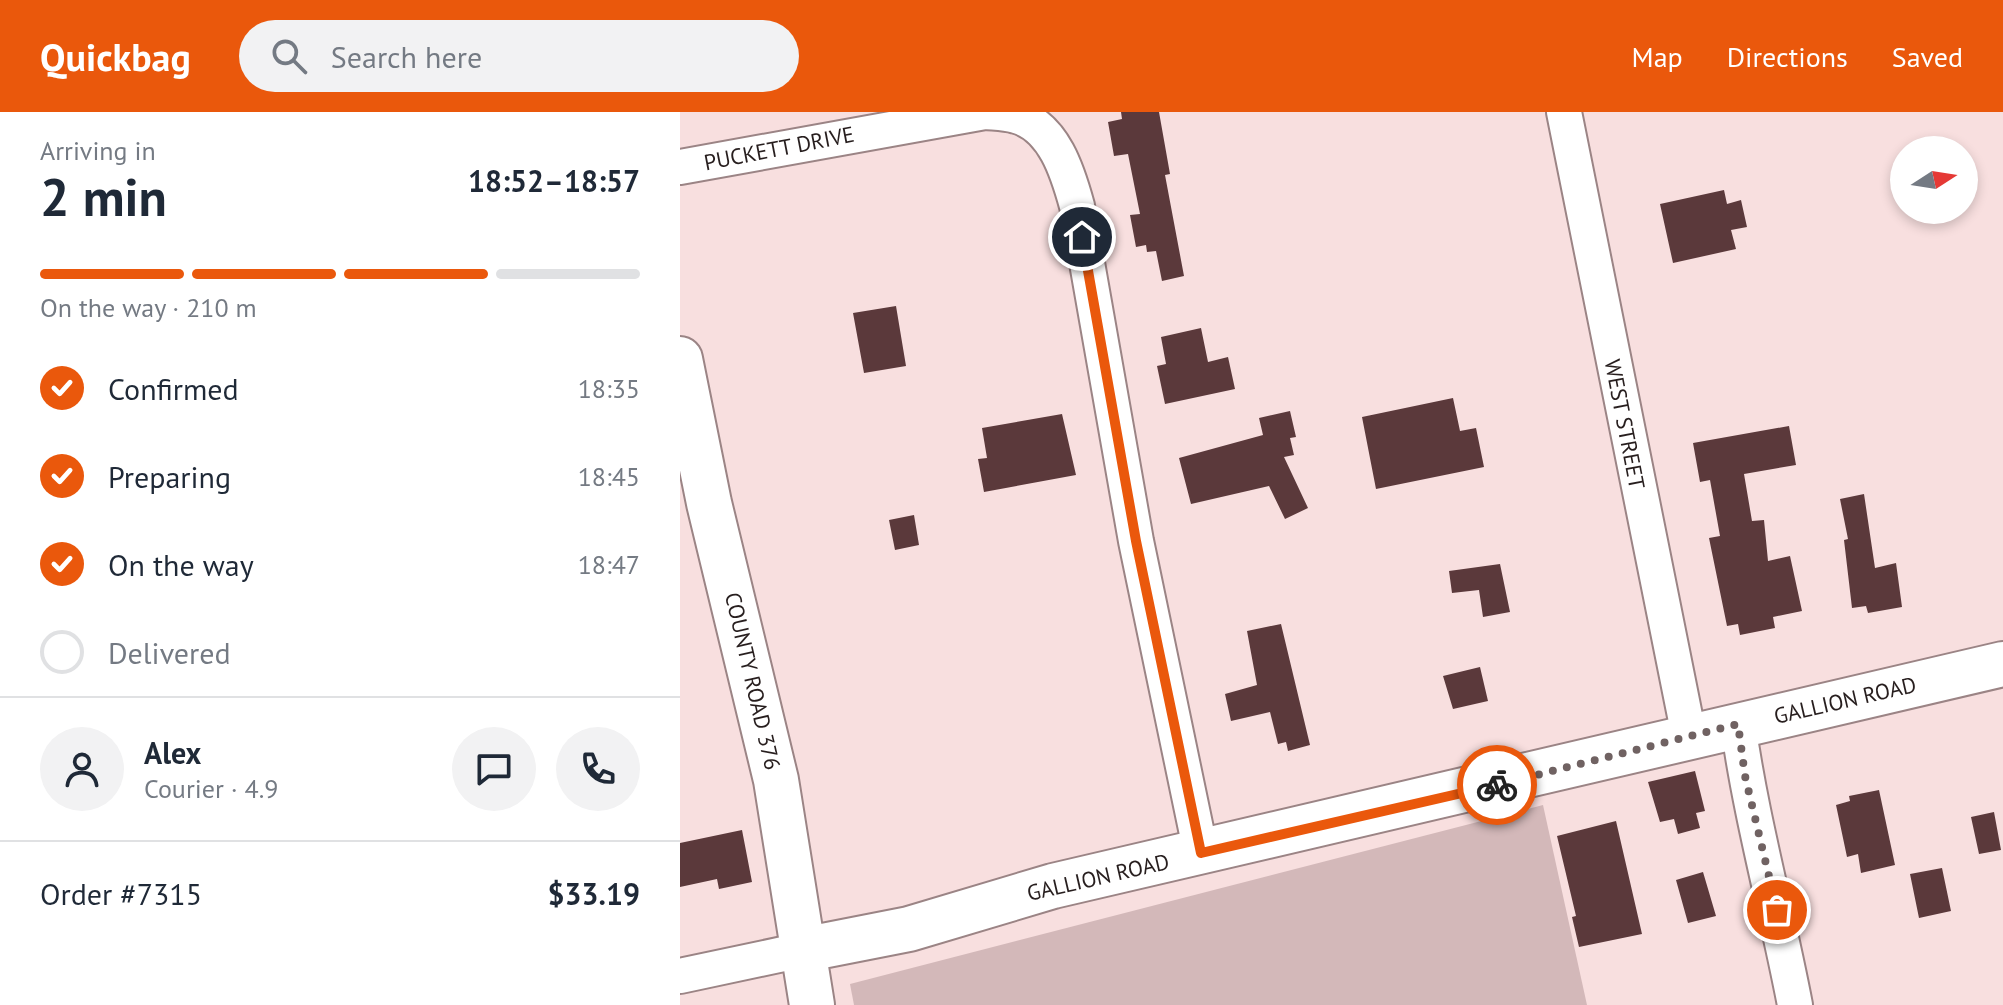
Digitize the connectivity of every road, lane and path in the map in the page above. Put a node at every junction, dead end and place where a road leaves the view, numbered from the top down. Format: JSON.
{"nodes":[{"id":1,"x":1564,"y":112,"type":"edge"},
{"id":2,"x":680,"y":167,"type":"edge"},
{"id":3,"x":680,"y":359,"type":"edge"},
{"id":4,"x":2003,"y":664,"type":"edge"},
{"id":5,"x":1738,"y":724,"type":"junction"},
{"id":6,"x":1689,"y":736,"type":"junction"},
{"id":7,"x":1201,"y":853,"type":"junction"},
{"id":8,"x":802,"y":950,"type":"junction"},
{"id":9,"x":680,"y":976,"type":"edge"},
{"id":10,"x":812,"y":1005,"type":"edge"},
{"id":11,"x":1795,"y":1005,"type":"edge"}],
"edges":[{"from":1,"to":6,"type":"street","name":"WEST STREET"},
{"from":2,"to":7,"type":"street","name":"PUCKETT DRIVE"},
{"from":3,"to":8,"type":"street","name":"COUNTY ROAD 376"},
{"from":4,"to":5,"type":"street","name":"GALLION ROAD"},
{"from":5,"to":6,"type":"street","name":"GALLION ROAD"},
{"from":5,"to":11,"type":"street"},
{"from":6,"to":7,"type":"street","name":"GALLION ROAD"},
{"from":7,"to":8,"type":"street","name":"GALLION ROAD"},
{"from":8,"to":9,"type":"street"},
{"from":8,"to":10,"type":"street","name":"COUNTY ROAD 376"}]}
